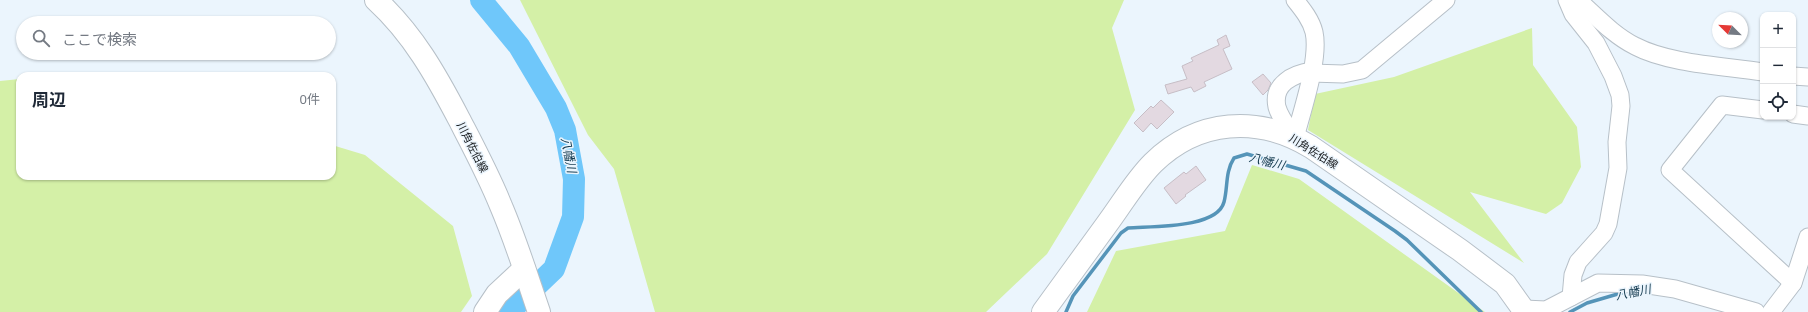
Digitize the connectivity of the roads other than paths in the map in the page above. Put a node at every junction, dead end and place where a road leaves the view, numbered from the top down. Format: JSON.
{"nodes":[{"id":1,"x":376,"y":0,"type":"edge"},
{"id":2,"x":1295,"y":0,"type":"edge"},
{"id":3,"x":1446,"y":0,"type":"edge"},
{"id":4,"x":1566,"y":0,"type":"edge"},
{"id":5,"x":1578,"y":0,"type":"edge"},
{"id":6,"x":1311,"y":72,"type":"junction"},
{"id":7,"x":1760,"y":72,"type":"edge"},
{"id":8,"x":1796,"y":76,"type":"edge"},
{"id":9,"x":1808,"y":77,"type":"edge"},
{"id":10,"x":1760,"y":110,"type":"edge"},
{"id":11,"x":1796,"y":114,"type":"edge"},
{"id":12,"x":1808,"y":116,"type":"edge"},
{"id":13,"x":1295,"y":138,"type":"junction"},
{"id":14,"x":1808,"y":237,"type":"edge"},
{"id":15,"x":525,"y":271,"type":"junction"},
{"id":16,"x":1792,"y":283,"type":"junction"},
{"id":17,"x":1571,"y":297,"type":"junction"},
{"id":18,"x":539,"y":311,"type":"edge"},
{"id":19,"x":1525,"y":311,"type":"edge"},
{"id":20,"x":485,"y":312,"type":"edge"},
{"id":21,"x":1043,"y":312,"type":"edge"},
{"id":22,"x":1756,"y":312,"type":"edge"},
{"id":23,"x":1771,"y":312,"type":"edge"}],
"edges":[{"from":1,"to":15,"type":"main road","name":"川角佐伯線"},
{"from":2,"to":6,"type":"street"},
{"from":3,"to":6,"type":"street"},
{"from":4,"to":17,"type":"street"},
{"from":5,"to":7,"type":"street"},
{"from":6,"to":13,"type":"street"},
{"from":6,"to":13,"type":"street"},
{"from":8,"to":9,"type":"street"},
{"from":10,"to":16,"type":"street"},
{"from":11,"to":12,"type":"street"},
{"from":13,"to":19,"type":"main road","name":"川角佐伯線"},
{"from":13,"to":21,"type":"main road","name":"川角佐伯線"},
{"from":14,"to":16,"type":"street"},
{"from":15,"to":18,"type":"main road","name":"川角佐伯線"},
{"from":15,"to":20,"type":"main road"},
{"from":16,"to":23,"type":"street"},
{"from":17,"to":19,"type":"street"},
{"from":17,"to":22,"type":"street"}]}
